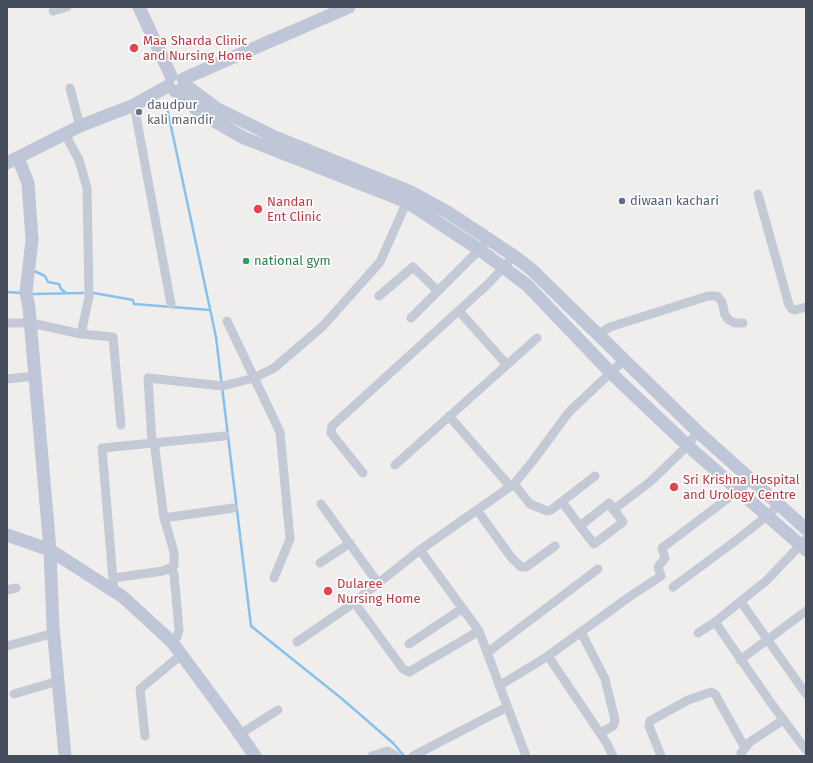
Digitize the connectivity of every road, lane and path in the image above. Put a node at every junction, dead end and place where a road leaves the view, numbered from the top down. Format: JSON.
{"nodes":[{"id":1,"x":67,"y":7,"type":"edge"},
{"id":2,"x":139,"y":7,"type":"edge"},
{"id":3,"x":349,"y":7,"type":"edge"},
{"id":4,"x":53,"y":11,"type":"dead end"},
{"id":5,"x":176,"y":83,"type":"junction"},
{"id":6,"x":70,"y":88,"type":"dead end"},
{"id":7,"x":134,"y":105,"type":"junction"},
{"id":8,"x":80,"y":126,"type":"junction"},
{"id":9,"x":64,"y":134,"type":"junction"},
{"id":10,"x":13,"y":160,"type":"edge"},
{"id":11,"x":758,"y":194,"type":"dead end"},
{"id":12,"x":409,"y":197,"type":"junction"},
{"id":13,"x":490,"y":240,"type":"junction"},
{"id":14,"x":480,"y":250,"type":"junction"},
{"id":15,"x":514,"y":256,"type":"junction"},
{"id":16,"x":504,"y":267,"type":"junction"},
{"id":17,"x":438,"y":291,"type":"junction"},
{"id":18,"x":380,"y":296,"type":"dead end"},
{"id":19,"x":171,"y":304,"type":"dead end"},
{"id":20,"x":806,"y":307,"type":"edge"},
{"id":21,"x":459,"y":311,"type":"junction"},
{"id":22,"x":411,"y":318,"type":"dead end"},
{"id":23,"x":227,"y":320,"type":"dead end"},
{"id":24,"x":7,"y":323,"type":"edge"},
{"id":25,"x":31,"y":323,"type":"junction"},
{"id":26,"x":743,"y":323,"type":"dead end"},
{"id":27,"x":81,"y":334,"type":"junction"},
{"id":28,"x":597,"y":335,"type":"junction"},
{"id":29,"x":537,"y":338,"type":"dead end"},
{"id":30,"x":623,"y":361,"type":"junction"},
{"id":31,"x":507,"y":365,"type":"junction"},
{"id":32,"x":611,"y":373,"type":"junction"},
{"id":33,"x":35,"y":376,"type":"junction"},
{"id":34,"x":254,"y":378,"type":"junction"},
{"id":35,"x":7,"y":379,"type":"edge"},
{"id":36,"x":449,"y":416,"type":"junction"},
{"id":37,"x":121,"y":425,"type":"dead end"},
{"id":38,"x":698,"y":432,"type":"junction"},
{"id":39,"x":225,"y":436,"type":"dead end"},
{"id":40,"x":153,"y":442,"type":"junction"},
{"id":41,"x":687,"y":445,"type":"junction"},
{"id":42,"x":395,"y":465,"type":"dead end"},
{"id":43,"x":363,"y":473,"type":"dead end"},
{"id":44,"x":595,"y":476,"type":"dead end"},
{"id":45,"x":750,"y":479,"type":"junction"},
{"id":46,"x":512,"y":485,"type":"junction"},
{"id":47,"x":739,"y":490,"type":"junction"},
{"id":48,"x":562,"y":502,"type":"junction"},
{"id":49,"x":321,"y":504,"type":"dead end"},
{"id":50,"x":779,"y":505,"type":"junction"},
{"id":51,"x":233,"y":508,"type":"dead end"},
{"id":52,"x":477,"y":510,"type":"junction"},
{"id":53,"x":613,"y":510,"type":"junction"},
{"id":54,"x":768,"y":516,"type":"junction"},
{"id":55,"x":164,"y":518,"type":"junction"},
{"id":56,"x":580,"y":526,"type":"junction"},
{"id":57,"x":806,"y":529,"type":"edge"},
{"id":58,"x":7,"y":535,"type":"edge"},
{"id":59,"x":350,"y":543,"type":"junction"},
{"id":60,"x":804,"y":545,"type":"edge"},
{"id":61,"x":555,"y":546,"type":"dead end"},
{"id":62,"x":50,"y":550,"type":"junction"},
{"id":63,"x":420,"y":550,"type":"junction"},
{"id":64,"x":320,"y":563,"type":"dead end"},
{"id":65,"x":170,"y":568,"type":"junction"},
{"id":66,"x":598,"y":569,"type":"dead end"},
{"id":67,"x":274,"y":578,"type":"dead end"},
{"id":68,"x":378,"y":583,"type":"junction"},
{"id":69,"x":113,"y":584,"type":"junction"},
{"id":70,"x":673,"y":587,"type":"dead end"},
{"id":71,"x":354,"y":602,"type":"junction"},
{"id":72,"x":741,"y":602,"type":"junction"},
{"id":73,"x":463,"y":608,"type":"junction"},
{"id":74,"x":806,"y":612,"type":"edge"},
{"id":75,"x":715,"y":622,"type":"junction"},
{"id":76,"x":479,"y":631,"type":"junction"},
{"id":77,"x":581,"y":632,"type":"junction"},
{"id":78,"x":698,"y":632,"type":"dead end"},
{"id":79,"x":54,"y":633,"type":"junction"},
{"id":80,"x":768,"y":640,"type":"junction"},
{"id":81,"x":172,"y":642,"type":"junction"},
{"id":82,"x":297,"y":642,"type":"dead end"},
{"id":83,"x":408,"y":644,"type":"dead end"},
{"id":84,"x":7,"y":646,"type":"edge"},
{"id":85,"x":488,"y":652,"type":"junction"},
{"id":86,"x":181,"y":655,"type":"junction"},
{"id":87,"x":548,"y":656,"type":"junction"},
{"id":88,"x":740,"y":660,"type":"junction"},
{"id":89,"x":58,"y":681,"type":"junction"},
{"id":90,"x":500,"y":686,"type":"junction"},
{"id":91,"x":14,"y":694,"type":"dead end"},
{"id":92,"x":806,"y":694,"type":"edge"},
{"id":93,"x":508,"y":707,"type":"junction"},
{"id":94,"x":278,"y":710,"type":"dead end"},
{"id":95,"x":783,"y":720,"type":"junction"},
{"id":96,"x":600,"y":733,"type":"junction"},
{"id":97,"x":240,"y":734,"type":"junction"},
{"id":98,"x":145,"y":736,"type":"dead end"},
{"id":99,"x":806,"y":750,"type":"edge"},
{"id":100,"x":741,"y":753,"type":"edge"},
{"id":101,"x":65,"y":756,"type":"edge"},
{"id":102,"x":255,"y":756,"type":"edge"},
{"id":103,"x":372,"y":756,"type":"edge"},
{"id":104,"x":396,"y":756,"type":"edge"},
{"id":105,"x":413,"y":756,"type":"edge"},
{"id":106,"x":526,"y":756,"type":"edge"},
{"id":107,"x":613,"y":756,"type":"edge"},
{"id":108,"x":661,"y":756,"type":"edge"}],
"edges":[{"from":1,"to":4,"type":"street"},
{"from":2,"to":5,"type":"main road"},
{"from":3,"to":5,"type":"main road"},
{"from":5,"to":7,"type":"main road"},
{"from":5,"to":12,"type":"main road"},
{"from":6,"to":8,"type":"street"},
{"from":7,"to":8,"type":"main road"},
{"from":7,"to":19,"type":"street"},
{"from":8,"to":9,"type":"main road"},
{"from":9,"to":10,"type":"main road"},
{"from":9,"to":27,"type":"street"},
{"from":10,"to":25,"type":"main road"},
{"from":11,"to":20,"type":"street"},
{"from":12,"to":13,"type":"main road"},
{"from":12,"to":14,"type":"main road"},
{"from":12,"to":34,"type":"street"},
{"from":13,"to":14,"type":"street"},
{"from":13,"to":15,"type":"main road"},
{"from":14,"to":16,"type":"main road"},
{"from":14,"to":17,"type":"street"},
{"from":15,"to":16,"type":"street"},
{"from":15,"to":28,"type":"main road"},
{"from":16,"to":21,"type":"street"},
{"from":16,"to":32,"type":"main road"},
{"from":17,"to":18,"type":"street"},
{"from":17,"to":22,"type":"street"},
{"from":21,"to":31,"type":"street"},
{"from":21,"to":43,"type":"street"},
{"from":23,"to":34,"type":"street"},
{"from":24,"to":25,"type":"street"},
{"from":25,"to":27,"type":"street"},
{"from":25,"to":33,"type":"main road"},
{"from":26,"to":28,"type":"street"},
{"from":27,"to":37,"type":"street"},
{"from":28,"to":30,"type":"main road"},
{"from":29,"to":31,"type":"street"},
{"from":30,"to":32,"type":"street"},
{"from":30,"to":38,"type":"main road"},
{"from":31,"to":36,"type":"street"},
{"from":32,"to":41,"type":"main road"},
{"from":32,"to":46,"type":"street"},
{"from":33,"to":35,"type":"street"},
{"from":33,"to":62,"type":"main road"},
{"from":34,"to":40,"type":"street"},
{"from":34,"to":67,"type":"street"},
{"from":36,"to":42,"type":"street"},
{"from":36,"to":46,"type":"street"},
{"from":38,"to":41,"type":"street"},
{"from":38,"to":45,"type":"main road"},
{"from":39,"to":40,"type":"street"},
{"from":40,"to":55,"type":"street"},
{"from":40,"to":69,"type":"street"},
{"from":41,"to":47,"type":"main road"},
{"from":41,"to":53,"type":"street"},
{"from":44,"to":48,"type":"street"},
{"from":45,"to":47,"type":"street"},
{"from":45,"to":50,"type":"main road"},
{"from":46,"to":48,"type":"street"},
{"from":46,"to":52,"type":"street"},
{"from":47,"to":54,"type":"main road"},
{"from":47,"to":77,"type":"street"},
{"from":48,"to":56,"type":"street"},
{"from":49,"to":59,"type":"street"},
{"from":50,"to":54,"type":"street"},
{"from":50,"to":57,"type":"main road"},
{"from":51,"to":55,"type":"street"},
{"from":52,"to":61,"type":"street"},
{"from":52,"to":63,"type":"street"},
{"from":53,"to":56,"type":"street"},
{"from":53,"to":56,"type":"street"},
{"from":54,"to":60,"type":"main road"},
{"from":54,"to":70,"type":"street"},
{"from":55,"to":65,"type":"street"},
{"from":58,"to":62,"type":"main road"},
{"from":59,"to":64,"type":"street"},
{"from":59,"to":68,"type":"street"},
{"from":60,"to":72,"type":"street"},
{"from":62,"to":69,"type":"main road"},
{"from":62,"to":79,"type":"main road"},
{"from":63,"to":68,"type":"street"},
{"from":63,"to":73,"type":"street"},
{"from":65,"to":69,"type":"street"},
{"from":65,"to":81,"type":"street"},
{"from":66,"to":85,"type":"street"},
{"from":68,"to":71,"type":"street"},
{"from":69,"to":81,"type":"main road"},
{"from":71,"to":76,"type":"street"},
{"from":71,"to":82,"type":"street"},
{"from":72,"to":75,"type":"street"},
{"from":72,"to":80,"type":"street"},
{"from":73,"to":76,"type":"street"},
{"from":73,"to":83,"type":"street"},
{"from":74,"to":80,"type":"street"},
{"from":75,"to":78,"type":"street"},
{"from":75,"to":88,"type":"street"},
{"from":76,"to":85,"type":"street"},
{"from":77,"to":87,"type":"street"},
{"from":77,"to":96,"type":"street"},
{"from":79,"to":84,"type":"street"},
{"from":79,"to":89,"type":"main road"},
{"from":80,"to":88,"type":"street"},
{"from":80,"to":92,"type":"street"},
{"from":81,"to":86,"type":"main road"},
{"from":85,"to":90,"type":"street"},
{"from":86,"to":97,"type":"main road"},
{"from":86,"to":98,"type":"street"},
{"from":87,"to":90,"type":"street"},
{"from":87,"to":96,"type":"street"},
{"from":88,"to":95,"type":"street"},
{"from":89,"to":91,"type":"street"},
{"from":89,"to":101,"type":"main road"},
{"from":90,"to":93,"type":"street"},
{"from":93,"to":105,"type":"street"},
{"from":93,"to":106,"type":"street"},
{"from":94,"to":97,"type":"street"},
{"from":95,"to":99,"type":"street"},
{"from":95,"to":100,"type":"street"},
{"from":96,"to":107,"type":"street"},
{"from":97,"to":102,"type":"main road"},
{"from":100,"to":108,"type":"street"},
{"from":103,"to":104,"type":"street"}]}
